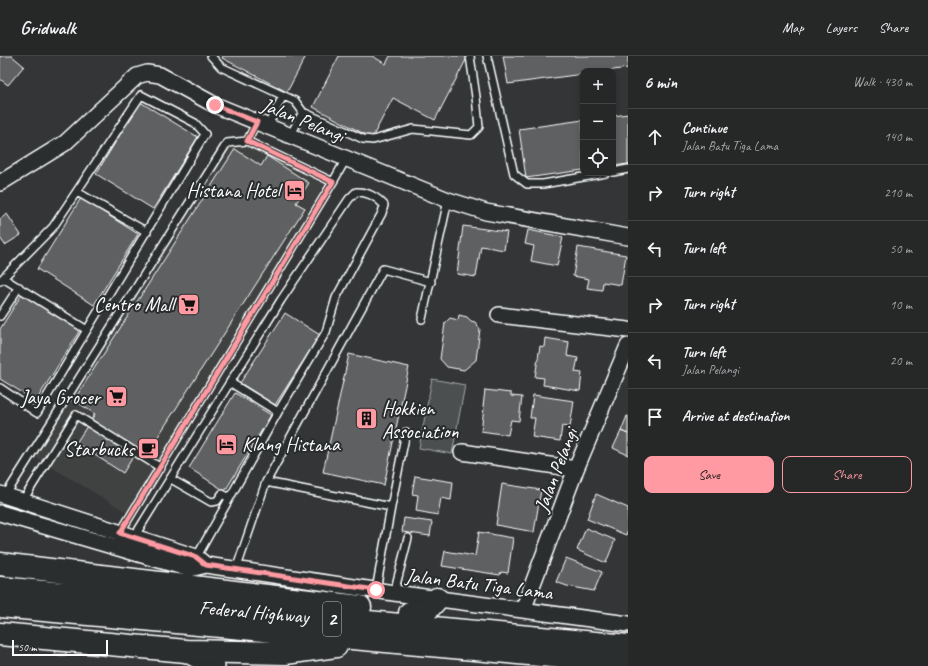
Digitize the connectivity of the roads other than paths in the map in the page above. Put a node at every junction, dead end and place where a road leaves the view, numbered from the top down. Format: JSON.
{"nodes":[{"id":1,"x":211,"y":56,"type":"edge"},
{"id":2,"x":470,"y":56,"type":"edge"},
{"id":3,"x":487,"y":56,"type":"edge"},
{"id":4,"x":283,"y":96,"type":"junction"},
{"id":5,"x":303,"y":112,"type":"junction"},
{"id":6,"x":262,"y":124,"type":"junction"},
{"id":7,"x":290,"y":136,"type":"junction"},
{"id":8,"x":247,"y":141,"type":"junction"},
{"id":9,"x":346,"y":158,"type":"junction"},
{"id":10,"x":628,"y":169,"type":"edge"},
{"id":11,"x":616,"y":171,"type":"edge"},
{"id":12,"x":589,"y":176,"type":"edge"},
{"id":13,"x":333,"y":182,"type":"junction"},
{"id":14,"x":0,"y":183,"type":"edge"},
{"id":15,"x":77,"y":192,"type":"junction"},
{"id":16,"x":448,"y":200,"type":"junction"},
{"id":17,"x":147,"y":232,"type":"junction"},
{"id":18,"x":628,"y":237,"type":"edge"},
{"id":19,"x":2,"y":280,"type":"edge"},
{"id":20,"x":431,"y":282,"type":"junction"},
{"id":21,"x":19,"y":288,"type":"junction"},
{"id":22,"x":0,"y":316,"type":"edge"},
{"id":23,"x":499,"y":316,"type":"dead end"},
{"id":24,"x":422,"y":319,"type":"dead end"},
{"id":25,"x":87,"y":330,"type":"junction"},
{"id":26,"x":628,"y":330,"type":"edge"},
{"id":27,"x":628,"y":346,"type":"edge"},
{"id":28,"x":231,"y":383,"type":"junction"},
{"id":29,"x":0,"y":388,"type":"edge"},
{"id":30,"x":278,"y":412,"type":"junction"},
{"id":31,"x":406,"y":432,"type":"dead end"},
{"id":32,"x":462,"y":452,"type":"dead end"},
{"id":33,"x":161,"y":468,"type":"junction"},
{"id":34,"x":576,"y":469,"type":"junction"},
{"id":35,"x":171,"y":479,"type":"junction"},
{"id":36,"x":266,"y":482,"type":"junction"},
{"id":37,"x":2,"y":498,"type":"edge"},
{"id":38,"x":230,"y":498,"type":"junction"},
{"id":39,"x":22,"y":502,"type":"junction"},
{"id":40,"x":391,"y":507,"type":"junction"},
{"id":41,"x":0,"y":513,"type":"edge"},
{"id":42,"x":127,"y":535,"type":"junction"},
{"id":43,"x":408,"y":538,"type":"dead end"},
{"id":44,"x":113,"y":546,"type":"junction"},
{"id":45,"x":0,"y":564,"type":"edge"},
{"id":46,"x":197,"y":564,"type":"junction"},
{"id":47,"x":236,"y":570,"type":"junction"},
{"id":48,"x":0,"y":588,"type":"edge"},
{"id":49,"x":376,"y":590,"type":"junction"},
{"id":50,"x":394,"y":593,"type":"junction"},
{"id":51,"x":437,"y":599,"type":"junction"},
{"id":52,"x":0,"y":606,"type":"edge"},
{"id":53,"x":130,"y":610,"type":"junction"},
{"id":54,"x":523,"y":610,"type":"junction"},
{"id":55,"x":410,"y":613,"type":"junction"},
{"id":56,"x":628,"y":624,"type":"edge"},
{"id":57,"x":463,"y":632,"type":"junction"},
{"id":58,"x":0,"y":634,"type":"edge"},
{"id":59,"x":377,"y":640,"type":"junction"},
{"id":60,"x":628,"y":646,"type":"edge"},
{"id":61,"x":186,"y":651,"type":"junction"},
{"id":62,"x":628,"y":663,"type":"edge"},
{"id":63,"x":214,"y":666,"type":"edge"}],
"edges":[{"from":1,"to":4,"type":"lane"},
{"from":2,"to":5,"type":"lane"},
{"from":3,"to":12,"type":"lane"},
{"from":4,"to":5,"type":"lane"},
{"from":4,"to":6,"type":"lane"},
{"from":5,"to":7,"type":"lane"},
{"from":6,"to":7,"type":"street","name":"Jalan Pelangi"},
{"from":6,"to":8,"type":"lane"},
{"from":6,"to":14,"type":"street","name":"Jalan Pelangi"},
{"from":7,"to":9,"type":"street","name":"Jalan Pelangi"},
{"from":8,"to":13,"type":"lane"},
{"from":8,"to":37,"type":"lane"},
{"from":9,"to":13,"type":"lane"},
{"from":9,"to":16,"type":"street","name":"Jalan Pelangi"},
{"from":10,"to":11,"type":"lane"},
{"from":13,"to":33,"type":"lane"},
{"from":15,"to":17,"type":"lane"},
{"from":15,"to":17,"type":"lane"},
{"from":15,"to":19,"type":"lane"},
{"from":16,"to":18,"type":"street","name":"Jalan Pelangi"},
{"from":16,"to":20,"type":"lane"},
{"from":17,"to":25,"type":"lane"},
{"from":19,"to":21,"type":"lane"},
{"from":20,"to":24,"type":"lane"},
{"from":20,"to":36,"type":"lane"},
{"from":21,"to":22,"type":"lane"},
{"from":21,"to":25,"type":"lane"},
{"from":23,"to":26,"type":"street"},
{"from":25,"to":29,"type":"lane"},
{"from":27,"to":34,"type":"street","name":"Jalan Pelangi"},
{"from":28,"to":30,"type":"lane"},
{"from":28,"to":30,"type":"lane"},
{"from":28,"to":35,"type":"lane"},
{"from":30,"to":38,"type":"lane"},
{"from":31,"to":40,"type":"lane"},
{"from":32,"to":34,"type":"street"},
{"from":33,"to":39,"type":"lane"},
{"from":33,"to":42,"type":"lane"},
{"from":34,"to":54,"type":"street","name":"Jalan Pelangi"},
{"from":35,"to":38,"type":"lane"},
{"from":35,"to":42,"type":"lane"},
{"from":36,"to":40,"type":"lane"},
{"from":36,"to":47,"type":"lane"},
{"from":37,"to":39,"type":"street","name":"Jalan Batu Tiga Lama"},
{"from":38,"to":46,"type":"lane"},
{"from":39,"to":42,"type":"street","name":"Jalan Batu Tiga Lama"},
{"from":40,"to":49,"type":"lane"},
{"from":41,"to":44,"type":"street","name":"Jalan Batu Tiga Lama"},
{"from":42,"to":44,"type":"lane"},
{"from":42,"to":46,"type":"street","name":"Jalan Batu Tiga Lama"},
{"from":43,"to":50,"type":"lane"},
{"from":44,"to":46,"type":"street","name":"Jalan Batu Tiga Lama"},
{"from":45,"to":55,"type":"highway"},
{"from":46,"to":47,"type":"street","name":"Jalan Batu Tiga Lama"},
{"from":47,"to":49,"type":"street","name":"Jalan Batu Tiga Lama"},
{"from":48,"to":53,"type":"highway","name":"Federal Highway","number":"2"},
{"from":49,"to":50,"type":"street","name":"Jalan Batu Tiga Lama"},
{"from":50,"to":51,"type":"street","name":"Jalan Batu Tiga Lama"},
{"from":51,"to":54,"type":"street","name":"Jalan Batu Tiga Lama"},
{"from":51,"to":55,"type":"highway"},
{"from":52,"to":53,"type":"highway","name":"Federal Highway","number":"2"},
{"from":53,"to":57,"type":"highway","name":"Federal Highway","number":"2"},
{"from":53,"to":59,"type":"highway","name":"Federal Highway","number":"2"},
{"from":54,"to":56,"type":"street","name":"Jalan Batu Tiga Lama"},
{"from":55,"to":57,"type":"highway"},
{"from":57,"to":60,"type":"highway","name":"Federal Highway","number":"2"},
{"from":58,"to":61,"type":"highway"},
{"from":59,"to":61,"type":"highway"},
{"from":59,"to":62,"type":"highway","name":"Federal Highway","number":"2"},
{"from":61,"to":63,"type":"street"}]}
